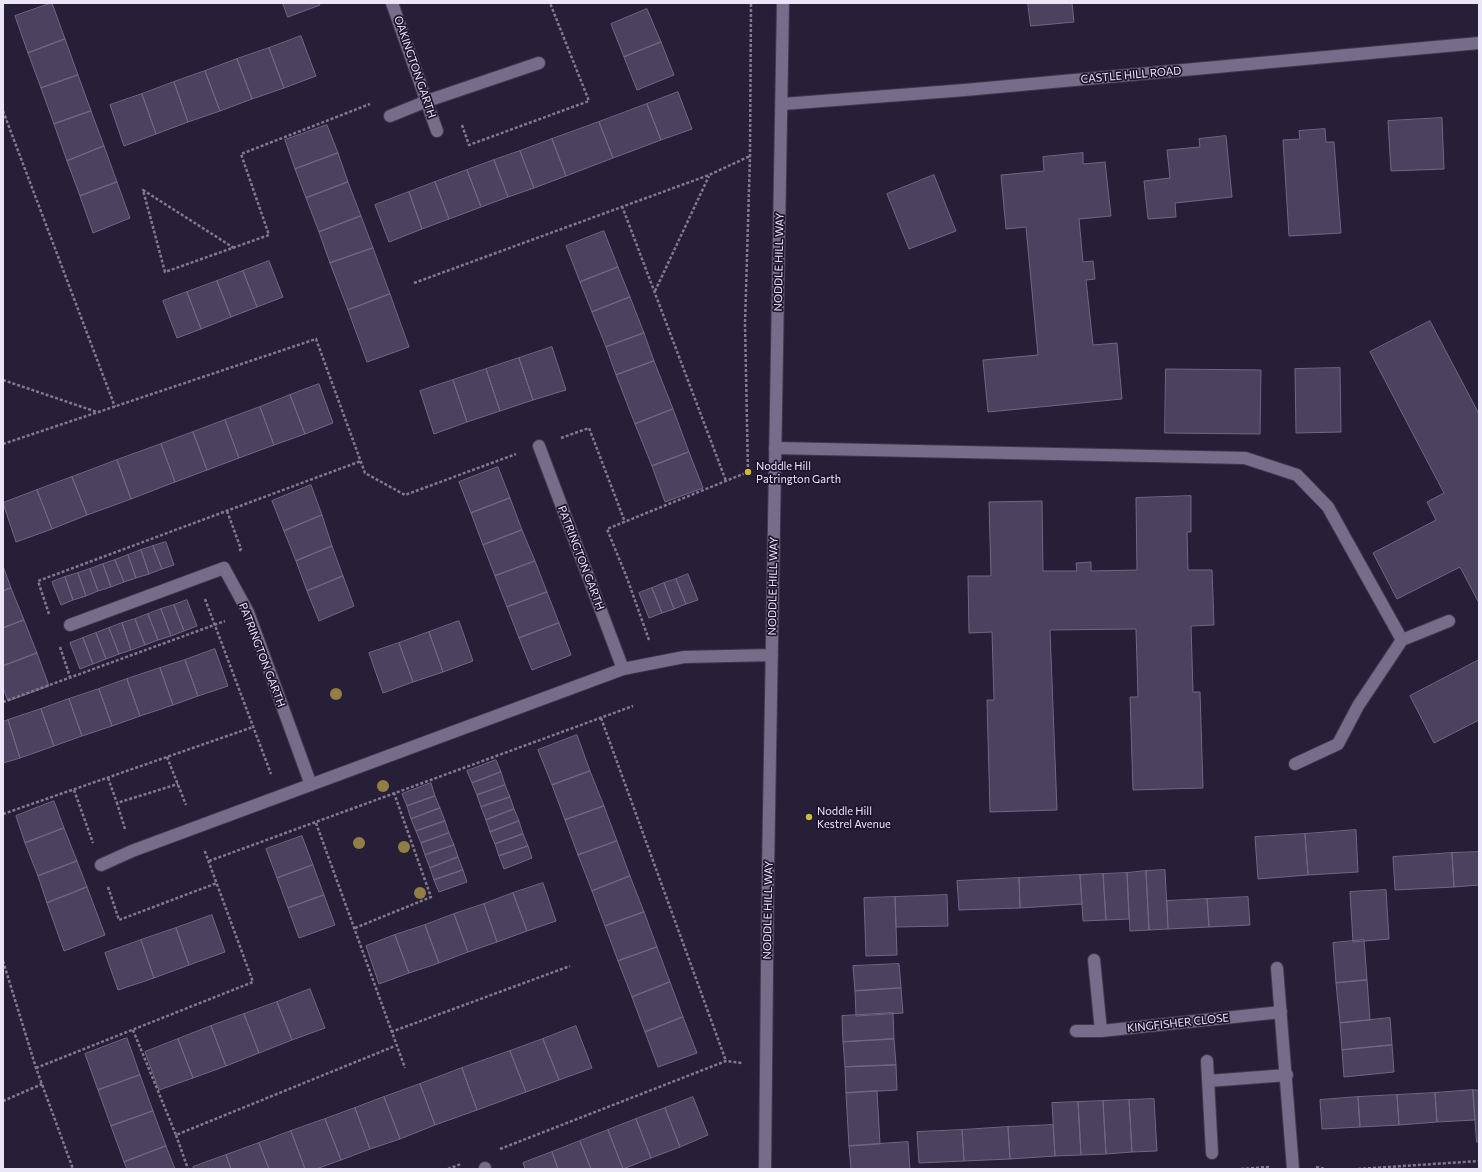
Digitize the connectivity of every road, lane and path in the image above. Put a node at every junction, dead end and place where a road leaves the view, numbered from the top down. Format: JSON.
{"nodes":[{"id":1,"x":392,"y":3,"type":"edge"},
{"id":2,"x":550,"y":3,"type":"edge"},
{"id":3,"x":751,"y":3,"type":"edge"},
{"id":4,"x":783,"y":3,"type":"edge"},
{"id":5,"x":1479,"y":43,"type":"edge"},
{"id":6,"x":539,"y":63,"type":"dead end"},
{"id":7,"x":450,"y":93,"type":"junction"},
{"id":8,"x":427,"y":101,"type":"junction"},
{"id":9,"x":372,"y":103,"type":"dead end"},
{"id":10,"x":783,"y":104,"type":"junction"},
{"id":11,"x":3,"y":111,"type":"edge"},
{"id":12,"x":390,"y":116,"type":"dead end"},
{"id":13,"x":437,"y":131,"type":"dead end"},
{"id":14,"x":750,"y":156,"type":"junction"},
{"id":15,"x":709,"y":175,"type":"junction"},
{"id":16,"x":622,"y":206,"type":"junction"},
{"id":17,"x":234,"y":248,"type":"junction"},
{"id":18,"x":414,"y":283,"type":"dead end"},
{"id":19,"x":655,"y":292,"type":"junction"},
{"id":20,"x":3,"y":380,"type":"edge"},
{"id":21,"x":115,"y":406,"type":"junction"},
{"id":22,"x":97,"y":412,"type":"junction"},
{"id":23,"x":3,"y":444,"type":"edge"},
{"id":24,"x":539,"y":446,"type":"junction"},
{"id":25,"x":775,"y":448,"type":"junction"},
{"id":26,"x":361,"y":461,"type":"junction"},
{"id":27,"x":775,"y":468,"type":"junction"},
{"id":28,"x":748,"y":472,"type":"junction"},
{"id":29,"x":726,"y":481,"type":"junction"},
{"id":30,"x":228,"y":511,"type":"junction"},
{"id":31,"x":625,"y":522,"type":"junction"},
{"id":32,"x":224,"y":568,"type":"junction"},
{"id":33,"x":197,"y":578,"type":"junction"},
{"id":34,"x":248,"y":612,"type":"junction"},
{"id":35,"x":50,"y":618,"type":"dead end"},
{"id":36,"x":1449,"y":621,"type":"dead end"},
{"id":37,"x":70,"y":624,"type":"dead end"},
{"id":38,"x":215,"y":624,"type":"junction"},
{"id":39,"x":58,"y":640,"type":"dead end"},
{"id":40,"x":1402,"y":640,"type":"junction"},
{"id":41,"x":772,"y":655,"type":"junction"},
{"id":42,"x":657,"y":662,"type":"junction"},
{"id":43,"x":623,"y":669,"type":"junction"},
{"id":44,"x":70,"y":677,"type":"junction"},
{"id":45,"x":3,"y":702,"type":"edge"},
{"id":46,"x":633,"y":706,"type":"dead end"},
{"id":47,"x":601,"y":718,"type":"junction"},
{"id":48,"x":253,"y":727,"type":"junction"},
{"id":49,"x":167,"y":757,"type":"junction"},
{"id":50,"x":1295,"y":764,"type":"dead end"},
{"id":51,"x":108,"y":778,"type":"junction"},
{"id":52,"x":178,"y":784,"type":"junction"},
{"id":53,"x":311,"y":785,"type":"junction"},
{"id":54,"x":394,"y":793,"type":"junction"},
{"id":55,"x":279,"y":797,"type":"junction"},
{"id":56,"x":116,"y":803,"type":"junction"},
{"id":57,"x":3,"y":814,"type":"edge"},
{"id":58,"x":316,"y":823,"type":"junction"},
{"id":59,"x":195,"y":827,"type":"junction"},
{"id":60,"x":132,"y":850,"type":"junction"},
{"id":61,"x":209,"y":861,"type":"junction"},
{"id":62,"x":100,"y":865,"type":"dead end"},
{"id":63,"x":355,"y":928,"type":"junction"},
{"id":64,"x":1094,"y":960,"type":"dead end"},
{"id":65,"x":3,"y":961,"type":"edge"},
{"id":66,"x":570,"y":966,"type":"dead end"},
{"id":67,"x":1277,"y":968,"type":"dead end"},
{"id":68,"x":1281,"y":1012,"type":"junction"},
{"id":69,"x":132,"y":1030,"type":"junction"},
{"id":70,"x":1101,"y":1031,"type":"junction"},
{"id":71,"x":391,"y":1032,"type":"junction"},
{"id":72,"x":1076,"y":1032,"type":"dead end"},
{"id":73,"x":395,"y":1046,"type":"junction"},
{"id":74,"x":726,"y":1061,"type":"junction"},
{"id":75,"x":1207,"y":1061,"type":"dead end"},
{"id":76,"x":766,"y":1067,"type":"junction"},
{"id":77,"x":36,"y":1068,"type":"junction"},
{"id":78,"x":405,"y":1068,"type":"dead end"},
{"id":79,"x":1287,"y":1075,"type":"junction"},
{"id":80,"x":1208,"y":1081,"type":"junction"},
{"id":81,"x":42,"y":1084,"type":"junction"},
{"id":82,"x":3,"y":1101,"type":"edge"},
{"id":83,"x":176,"y":1135,"type":"junction"},
{"id":84,"x":496,"y":1151,"type":"dead end"},
{"id":85,"x":1212,"y":1153,"type":"dead end"},
{"id":86,"x":1479,"y":1161,"type":"edge"},
{"id":87,"x":468,"y":1162,"type":"dead end"},
{"id":88,"x":73,"y":1169,"type":"edge"},
{"id":89,"x":188,"y":1169,"type":"edge"},
{"id":90,"x":448,"y":1169,"type":"edge"},
{"id":91,"x":765,"y":1169,"type":"edge"},
{"id":92,"x":1293,"y":1169,"type":"edge"},
{"id":93,"x":1358,"y":1169,"type":"edge"}],
"edges":[{"from":1,"to":8,"type":"street","name":"OAKINGTON GARTH"},
{"from":2,"to":7,"type":"path"},
{"from":3,"to":14,"type":"path"},
{"from":4,"to":10,"type":"street","name":"NODDLE HILL WAY"},
{"from":5,"to":10,"type":"street","name":"CASTLE HILL ROAD"},
{"from":6,"to":7,"type":"street"},
{"from":7,"to":8,"type":"street"},
{"from":8,"to":12,"type":"street"},
{"from":8,"to":13,"type":"street","name":"OAKINGTON GARTH"},
{"from":9,"to":17,"type":"path"},
{"from":10,"to":25,"type":"street","name":"NODDLE HILL WAY"},
{"from":11,"to":21,"type":"path"},
{"from":14,"to":15,"type":"path"},
{"from":14,"to":28,"type":"path"},
{"from":15,"to":16,"type":"path"},
{"from":15,"to":19,"type":"path"},
{"from":16,"to":18,"type":"path"},
{"from":16,"to":19,"type":"path"},
{"from":17,"to":17,"type":"path"},
{"from":19,"to":29,"type":"path"},
{"from":20,"to":22,"type":"path"},
{"from":21,"to":22,"type":"path"},
{"from":21,"to":26,"type":"path"},
{"from":22,"to":23,"type":"path"},
{"from":24,"to":26,"type":"path"},
{"from":24,"to":31,"type":"path"},
{"from":24,"to":43,"type":"street","name":"PATRINGTON GARTH"},
{"from":25,"to":27,"type":"street","name":"NODDLE HILL WAY"},
{"from":25,"to":40,"type":"street"},
{"from":26,"to":30,"type":"path"},
{"from":27,"to":28,"type":"path"},
{"from":27,"to":41,"type":"street","name":"NODDLE HILL WAY"},
{"from":28,"to":29,"type":"path"},
{"from":29,"to":31,"type":"path"},
{"from":30,"to":32,"type":"path"},
{"from":30,"to":35,"type":"path"},
{"from":31,"to":42,"type":"path"},
{"from":32,"to":33,"type":"street"},
{"from":32,"to":34,"type":"street","name":"PATRINGTON GARTH"},
{"from":33,"to":37,"type":"street"},
{"from":33,"to":38,"type":"path"},
{"from":34,"to":38,"type":"path"},
{"from":34,"to":53,"type":"street","name":"PATRINGTON GARTH"},
{"from":36,"to":40,"type":"street"},
{"from":38,"to":44,"type":"path"},
{"from":38,"to":48,"type":"path"},
{"from":39,"to":44,"type":"path"},
{"from":40,"to":50,"type":"street"},
{"from":41,"to":42,"type":"street"},
{"from":41,"to":76,"type":"street","name":"NODDLE HILL WAY"},
{"from":42,"to":43,"type":"street"},
{"from":43,"to":53,"type":"street"},
{"from":44,"to":45,"type":"path"},
{"from":46,"to":47,"type":"path"},
{"from":47,"to":54,"type":"path"},
{"from":47,"to":74,"type":"path"},
{"from":48,"to":49,"type":"path"},
{"from":48,"to":55,"type":"path"},
{"from":49,"to":51,"type":"path"},
{"from":49,"to":52,"type":"path"},
{"from":51,"to":56,"type":"path"},
{"from":51,"to":57,"type":"path"},
{"from":52,"to":56,"type":"path"},
{"from":52,"to":59,"type":"path"},
{"from":53,"to":55,"type":"street"},
{"from":54,"to":58,"type":"path"},
{"from":54,"to":63,"type":"path"},
{"from":55,"to":59,"type":"street"},
{"from":56,"to":60,"type":"path"},
{"from":58,"to":61,"type":"path"},
{"from":58,"to":63,"type":"path"},
{"from":59,"to":60,"type":"street"},
{"from":59,"to":61,"type":"path"},
{"from":60,"to":62,"type":"street"},
{"from":61,"to":69,"type":"path"},
{"from":63,"to":71,"type":"path"},
{"from":64,"to":70,"type":"street"},
{"from":65,"to":77,"type":"path"},
{"from":66,"to":71,"type":"path"},
{"from":67,"to":68,"type":"street"},
{"from":68,"to":70,"type":"street","name":"KINGFISHER CLOSE"},
{"from":68,"to":79,"type":"street"},
{"from":69,"to":77,"type":"path"},
{"from":69,"to":83,"type":"path"},
{"from":70,"to":72,"type":"street","name":"KINGFISHER CLOSE"},
{"from":71,"to":73,"type":"path"},
{"from":73,"to":78,"type":"path"},
{"from":73,"to":83,"type":"path"},
{"from":74,"to":76,"type":"path"},
{"from":74,"to":84,"type":"path"},
{"from":75,"to":80,"type":"street"},
{"from":76,"to":91,"type":"street","name":"NODDLE HILL WAY"},
{"from":77,"to":81,"type":"path"},
{"from":79,"to":80,"type":"street"},
{"from":79,"to":92,"type":"street"},
{"from":80,"to":85,"type":"street"},
{"from":81,"to":82,"type":"path"},
{"from":81,"to":88,"type":"path"},
{"from":83,"to":89,"type":"path"},
{"from":86,"to":93,"type":"path"},
{"from":87,"to":90,"type":"path"}]}
